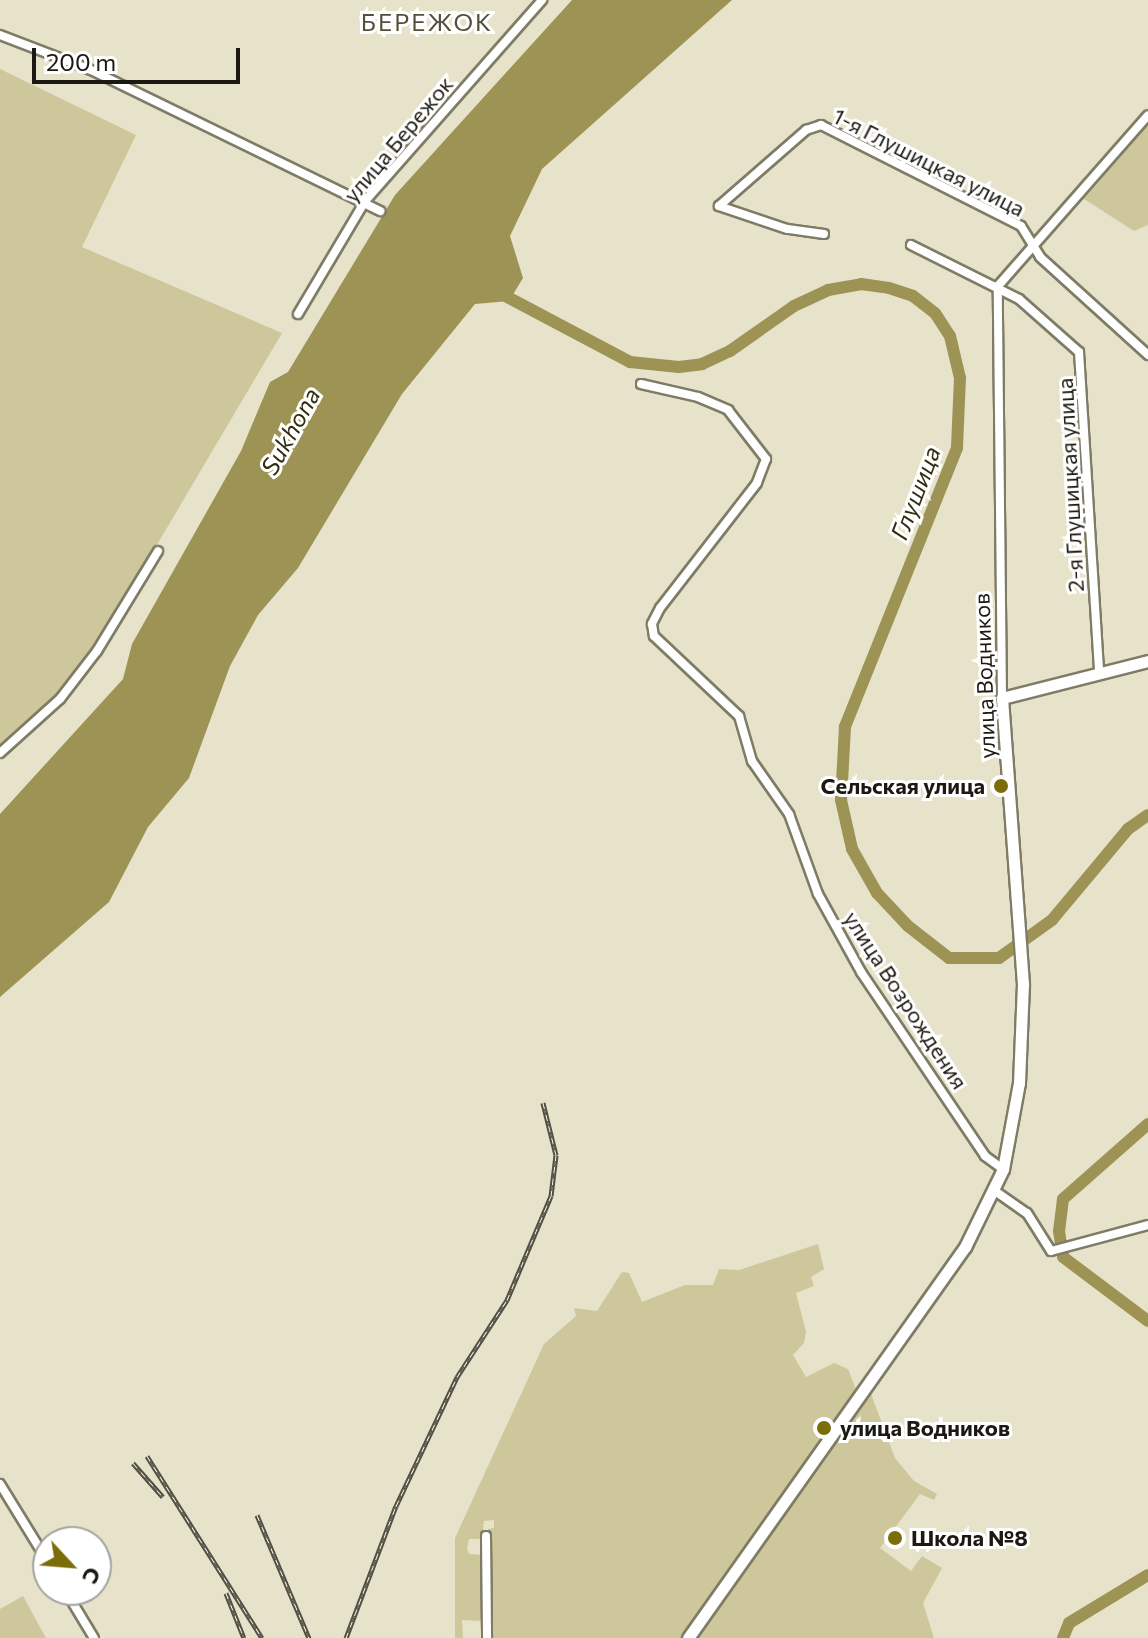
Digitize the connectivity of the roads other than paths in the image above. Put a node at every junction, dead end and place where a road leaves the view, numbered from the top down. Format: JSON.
{"nodes":[{"id":1,"x":542,"y":0,"type":"edge"},
{"id":2,"x":0,"y":35,"type":"edge"},
{"id":3,"x":1148,"y":115,"type":"edge"},
{"id":4,"x":365,"y":201,"type":"junction"},
{"id":5,"x":380,"y":211,"type":"dead end"},
{"id":6,"x":824,"y":234,"type":"dead end"},
{"id":7,"x":1032,"y":243,"type":"junction"},
{"id":8,"x":911,"y":245,"type":"dead end"},
{"id":9,"x":998,"y":286,"type":"junction"},
{"id":10,"x":298,"y":314,"type":"dead end"},
{"id":11,"x":1148,"y":355,"type":"edge"},
{"id":12,"x":641,"y":384,"type":"dead end"},
{"id":13,"x":158,"y":551,"type":"dead end"},
{"id":14,"x":1148,"y":661,"type":"edge"},
{"id":15,"x":1099,"y":673,"type":"junction"},
{"id":16,"x":1002,"y":698,"type":"junction"},
{"id":17,"x":0,"y":753,"type":"edge"},
{"id":18,"x":1003,"y":1169,"type":"junction"},
{"id":19,"x":995,"y":1191,"type":"junction"},
{"id":20,"x":1148,"y":1225,"type":"edge"},
{"id":21,"x":0,"y":1484,"type":"edge"},
{"id":22,"x":32,"y":1536,"type":"edge"},
{"id":23,"x":486,"y":1536,"type":"dead end"},
{"id":24,"x":75,"y":1606,"type":"edge"},
{"id":25,"x":94,"y":1638,"type":"edge"},
{"id":26,"x":487,"y":1638,"type":"edge"},
{"id":27,"x":688,"y":1638,"type":"edge"}],
"edges":[{"from":1,"to":4,"type":"street","name":"улица Бережок"},
{"from":2,"to":4,"type":"street"},
{"from":3,"to":7,"type":"street"},
{"from":4,"to":5,"type":"street"},
{"from":4,"to":10,"type":"street","name":"улица Бережок"},
{"from":6,"to":7,"type":"street","name":"1-я Глушицкая улица"},
{"from":7,"to":9,"type":"street"},
{"from":7,"to":11,"type":"street","name":"1-я Глушицкая улица"},
{"from":8,"to":9,"type":"street"},
{"from":9,"to":15,"type":"street","name":"2-я Глушицкая улица"},
{"from":9,"to":16,"type":"street","name":"улица Водников"},
{"from":12,"to":18,"type":"street","name":"улица Возрождения"},
{"from":13,"to":17,"type":"street"},
{"from":14,"to":15,"type":"main road"},
{"from":15,"to":16,"type":"main road"},
{"from":16,"to":18,"type":"main road","name":"улица Водников"},
{"from":18,"to":19,"type":"main road","name":"улица Водников"},
{"from":19,"to":20,"type":"street"},
{"from":19,"to":27,"type":"main road","name":"улица Водников"},
{"from":21,"to":22,"type":"street"},
{"from":23,"to":26,"type":"street"},
{"from":24,"to":25,"type":"street"}]}
